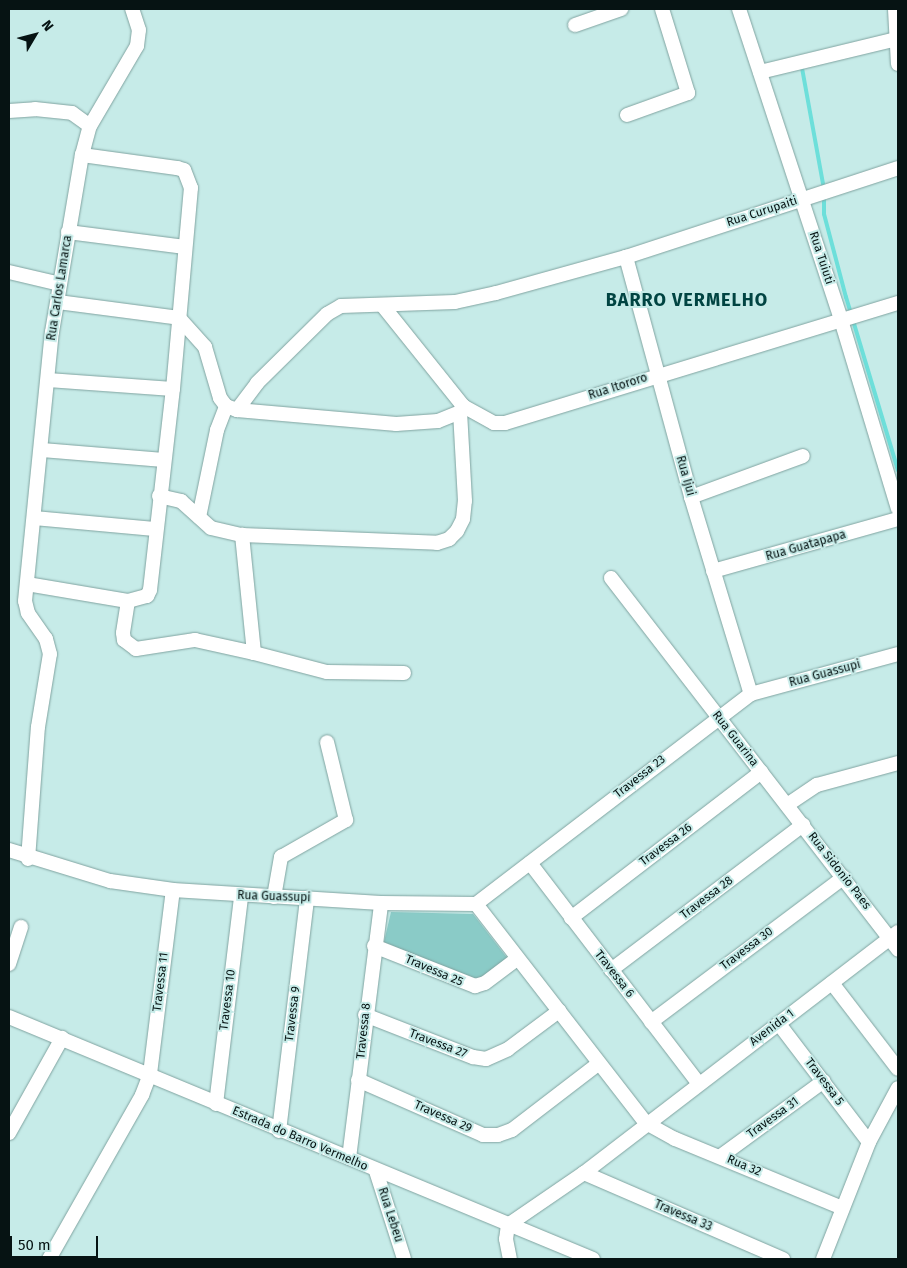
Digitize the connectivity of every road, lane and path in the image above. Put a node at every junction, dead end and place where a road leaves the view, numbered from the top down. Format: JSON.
{"nodes":[{"id":1,"x":135,"y":9,"type":"edge"},
{"id":2,"x":618,"y":9,"type":"edge"},
{"id":3,"x":662,"y":9,"type":"edge"},
{"id":4,"x":739,"y":9,"type":"edge"},
{"id":5,"x":895,"y":9,"type":"edge"},
{"id":6,"x":575,"y":25,"type":"dead end"},
{"id":7,"x":896,"y":39,"type":"junction"},
{"id":8,"x":898,"y":64,"type":"edge"},
{"id":9,"x":760,"y":72,"type":"junction"},
{"id":10,"x":9,"y":110,"type":"edge"},
{"id":11,"x":627,"y":115,"type":"dead end"},
{"id":12,"x":90,"y":126,"type":"junction"},
{"id":13,"x":82,"y":155,"type":"junction"},
{"id":14,"x":898,"y":168,"type":"edge"},
{"id":15,"x":802,"y":199,"type":"junction"},
{"id":16,"x":68,"y":232,"type":"junction"},
{"id":17,"x":185,"y":247,"type":"junction"},
{"id":18,"x":626,"y":257,"type":"junction"},
{"id":19,"x":9,"y":272,"type":"edge"},
{"id":20,"x":60,"y":284,"type":"junction"},
{"id":21,"x":58,"y":302,"type":"junction"},
{"id":22,"x":898,"y":303,"type":"edge"},
{"id":23,"x":383,"y":306,"type":"junction"},
{"id":24,"x":179,"y":318,"type":"junction"},
{"id":25,"x":848,"y":318,"type":"junction"},
{"id":26,"x":657,"y":375,"type":"junction"},
{"id":27,"x":48,"y":380,"type":"junction"},
{"id":28,"x":173,"y":389,"type":"junction"},
{"id":29,"x":231,"y":408,"type":"junction"},
{"id":30,"x":461,"y":409,"type":"junction"},
{"id":31,"x":42,"y":450,"type":"junction"},
{"id":32,"x":803,"y":456,"type":"dead end"},
{"id":33,"x":164,"y":460,"type":"junction"},
{"id":34,"x":159,"y":496,"type":"junction"},
{"id":35,"x":691,"y":497,"type":"junction"},
{"id":36,"x":898,"y":510,"type":"edge"},
{"id":37,"x":199,"y":517,"type":"junction"},
{"id":38,"x":34,"y":518,"type":"junction"},
{"id":39,"x":898,"y":519,"type":"edge"},
{"id":40,"x":155,"y":529,"type":"junction"},
{"id":41,"x":242,"y":535,"type":"junction"},
{"id":42,"x":713,"y":571,"type":"junction"},
{"id":43,"x":611,"y":578,"type":"dead end"},
{"id":44,"x":27,"y":584,"type":"junction"},
{"id":45,"x":128,"y":601,"type":"junction"},
{"id":46,"x":254,"y":653,"type":"junction"},
{"id":47,"x":898,"y":654,"type":"edge"},
{"id":48,"x":404,"y":673,"type":"dead end"},
{"id":49,"x":751,"y":694,"type":"junction"},
{"id":50,"x":717,"y":716,"type":"junction"},
{"id":51,"x":327,"y":742,"type":"dead end"},
{"id":52,"x":898,"y":764,"type":"edge"},
{"id":53,"x":761,"y":772,"type":"junction"},
{"id":54,"x":787,"y":806,"type":"junction"},
{"id":55,"x":803,"y":825,"type":"junction"},
{"id":56,"x":9,"y":850,"type":"edge"},
{"id":57,"x":28,"y":858,"type":"junction"},
{"id":58,"x":530,"y":863,"type":"junction"},
{"id":59,"x":844,"y":877,"type":"junction"},
{"id":60,"x":173,"y":890,"type":"junction"},
{"id":61,"x":241,"y":896,"type":"junction"},
{"id":62,"x":274,"y":897,"type":"junction"},
{"id":63,"x":307,"y":898,"type":"junction"},
{"id":64,"x":380,"y":903,"type":"junction"},
{"id":65,"x":476,"y":904,"type":"junction"},
{"id":66,"x":571,"y":918,"type":"junction"},
{"id":67,"x":21,"y":927,"type":"dead end"},
{"id":68,"x":894,"y":935,"type":"edge"},
{"id":69,"x":374,"y":946,"type":"junction"},
{"id":70,"x":898,"y":950,"type":"edge"},
{"id":71,"x":517,"y":958,"type":"junction"},
{"id":72,"x":9,"y":964,"type":"edge"},
{"id":73,"x":611,"y":970,"type":"junction"},
{"id":74,"x":832,"y":983,"type":"junction"},
{"id":75,"x":559,"y":1011,"type":"junction"},
{"id":76,"x":365,"y":1015,"type":"junction"},
{"id":77,"x":9,"y":1017,"type":"edge"},
{"id":78,"x":651,"y":1022,"type":"junction"},
{"id":79,"x":778,"y":1024,"type":"junction"},
{"id":80,"x":62,"y":1038,"type":"junction"},
{"id":81,"x":598,"y":1064,"type":"junction"},
{"id":82,"x":898,"y":1069,"type":"edge"},
{"id":83,"x":150,"y":1074,"type":"junction"},
{"id":84,"x":358,"y":1080,"type":"junction"},
{"id":85,"x":824,"y":1080,"type":"junction"},
{"id":86,"x":699,"y":1084,"type":"junction"},
{"id":87,"x":898,"y":1088,"type":"edge"},
{"id":88,"x":216,"y":1104,"type":"junction"},
{"id":89,"x":646,"y":1124,"type":"junction"},
{"id":90,"x":278,"y":1130,"type":"junction"},
{"id":91,"x":9,"y":1133,"type":"edge"},
{"id":92,"x":869,"y":1142,"type":"junction"},
{"id":93,"x":721,"y":1156,"type":"junction"},
{"id":94,"x":348,"y":1158,"type":"junction"},
{"id":95,"x":376,"y":1171,"type":"junction"},
{"id":96,"x":584,"y":1173,"type":"junction"},
{"id":97,"x":842,"y":1208,"type":"junction"},
{"id":98,"x":508,"y":1225,"type":"junction"},
{"id":99,"x":49,"y":1259,"type":"edge"},
{"id":100,"x":404,"y":1259,"type":"edge"},
{"id":101,"x":510,"y":1259,"type":"edge"},
{"id":102,"x":593,"y":1259,"type":"edge"},
{"id":103,"x":783,"y":1259,"type":"edge"},
{"id":104,"x":823,"y":1259,"type":"edge"}],
"edges":[{"from":1,"to":12,"type":"street","name":"Rua Carlos Lamarca"},
{"from":2,"to":6,"type":"street"},
{"from":3,"to":11,"type":"street"},
{"from":4,"to":9,"type":"street","name":"Rua Tuiuti"},
{"from":5,"to":7,"type":"street"},
{"from":7,"to":8,"type":"street"},
{"from":7,"to":9,"type":"street"},
{"from":9,"to":15,"type":"street","name":"Rua Tuiuti"},
{"from":10,"to":12,"type":"street"},
{"from":12,"to":13,"type":"street","name":"Rua Carlos Lamarca"},
{"from":13,"to":16,"type":"street","name":"Rua Carlos Lamarca"},
{"from":13,"to":17,"type":"street"},
{"from":14,"to":15,"type":"street","name":"Rua Curupaiti"},
{"from":15,"to":18,"type":"street","name":"Rua Curupaiti"},
{"from":15,"to":25,"type":"street","name":"Rua Tuiuti"},
{"from":16,"to":17,"type":"street"},
{"from":16,"to":20,"type":"street","name":"Rua Carlos Lamarca"},
{"from":17,"to":24,"type":"street"},
{"from":18,"to":23,"type":"street","name":"Rua Curupaiti"},
{"from":18,"to":26,"type":"street","name":"Rua Ijui"},
{"from":19,"to":20,"type":"street"},
{"from":20,"to":21,"type":"street","name":"Rua Carlos Lamarca"},
{"from":21,"to":24,"type":"street"},
{"from":21,"to":27,"type":"street","name":"Rua Carlos Lamarca"},
{"from":22,"to":25,"type":"street","name":"Rua Itororo"},
{"from":23,"to":29,"type":"street","name":"Rua Curupaiti"},
{"from":23,"to":30,"type":"street","name":"Rua Itororo"},
{"from":24,"to":28,"type":"street"},
{"from":24,"to":29,"type":"street"},
{"from":25,"to":26,"type":"street","name":"Rua Itororo"},
{"from":25,"to":36,"type":"street","name":"Rua Tuiuti"},
{"from":26,"to":30,"type":"street","name":"Rua Itororo"},
{"from":26,"to":35,"type":"street","name":"Rua Ijui"},
{"from":27,"to":28,"type":"street"},
{"from":27,"to":31,"type":"street","name":"Rua Carlos Lamarca"},
{"from":28,"to":33,"type":"street"},
{"from":29,"to":30,"type":"street"},
{"from":29,"to":37,"type":"street","name":"Rua Curupaiti"},
{"from":30,"to":41,"type":"street"},
{"from":31,"to":33,"type":"street"},
{"from":31,"to":38,"type":"street","name":"Rua Carlos Lamarca"},
{"from":32,"to":35,"type":"street"},
{"from":33,"to":34,"type":"street"},
{"from":34,"to":37,"type":"street"},
{"from":34,"to":40,"type":"street"},
{"from":35,"to":42,"type":"street","name":"Rua Ijui"},
{"from":37,"to":41,"type":"street"},
{"from":38,"to":40,"type":"street"},
{"from":38,"to":44,"type":"street","name":"Rua Carlos Lamarca"},
{"from":39,"to":42,"type":"street","name":"Rua Guatapapa"},
{"from":40,"to":45,"type":"street"},
{"from":41,"to":46,"type":"street"},
{"from":42,"to":49,"type":"street","name":"Rua Ijui"},
{"from":43,"to":50,"type":"street","name":"Rua Guarina"},
{"from":44,"to":45,"type":"street"},
{"from":44,"to":57,"type":"street","name":"Rua Carlos Lamarca"},
{"from":45,"to":46,"type":"street"},
{"from":46,"to":48,"type":"street"},
{"from":47,"to":49,"type":"street","name":"Rua Guassupi"},
{"from":49,"to":50,"type":"street","name":"Travessa 23"},
{"from":50,"to":53,"type":"street","name":"Rua Guarina"},
{"from":50,"to":58,"type":"street","name":"Travessa 23"},
{"from":51,"to":62,"type":"street"},
{"from":52,"to":54,"type":"street"},
{"from":53,"to":54,"type":"street","name":"Rua Guarina"},
{"from":53,"to":66,"type":"street","name":"Travessa 26"},
{"from":54,"to":55,"type":"street","name":"Rua Sidonio Paes"},
{"from":55,"to":59,"type":"street","name":"Rua Sidonio Paes"},
{"from":55,"to":73,"type":"street","name":"Travessa 28"},
{"from":56,"to":57,"type":"street","name":"Rua Guassupi"},
{"from":57,"to":60,"type":"street","name":"Rua Guassupi"},
{"from":58,"to":65,"type":"street"},
{"from":58,"to":66,"type":"street","name":"Travessa 6"},
{"from":59,"to":68,"type":"street","name":"Rua Sidonio Paes"},
{"from":59,"to":78,"type":"street","name":"Travessa 30"},
{"from":60,"to":61,"type":"street","name":"Rua Guassupi"},
{"from":60,"to":83,"type":"street","name":"Travessa 11"},
{"from":61,"to":62,"type":"street","name":"Rua Guassupi"},
{"from":61,"to":88,"type":"street","name":"Travessa 10"},
{"from":62,"to":63,"type":"street","name":"Rua Guassupi"},
{"from":63,"to":64,"type":"street","name":"Rua Guassupi"},
{"from":63,"to":90,"type":"street","name":"Travessa 9"},
{"from":64,"to":65,"type":"street","name":"Rua Guassupi"},
{"from":64,"to":69,"type":"street","name":"Travessa 8"},
{"from":65,"to":71,"type":"street"},
{"from":66,"to":73,"type":"street","name":"Travessa 6"},
{"from":67,"to":72,"type":"street"},
{"from":68,"to":70,"type":"street","name":"Rua Sidonio Paes"},
{"from":68,"to":74,"type":"street","name":"Avenida 1"},
{"from":69,"to":71,"type":"street","name":"Travessa 25"},
{"from":69,"to":76,"type":"street","name":"Travessa 8"},
{"from":71,"to":75,"type":"street"},
{"from":73,"to":78,"type":"street","name":"Travessa 6"},
{"from":74,"to":79,"type":"street","name":"Avenida 1"},
{"from":74,"to":82,"type":"street"},
{"from":75,"to":76,"type":"street","name":"Travessa 27"},
{"from":75,"to":81,"type":"street"},
{"from":76,"to":84,"type":"street","name":"Travessa 8"},
{"from":77,"to":80,"type":"street","name":"Estrada do Barro Vermelho"},
{"from":78,"to":86,"type":"street","name":"Travessa 6"},
{"from":79,"to":85,"type":"street","name":"Travessa 5"},
{"from":79,"to":86,"type":"street","name":"Avenida 1"},
{"from":80,"to":83,"type":"street","name":"Estrada do Barro Vermelho"},
{"from":80,"to":91,"type":"street"},
{"from":81,"to":84,"type":"street","name":"Travessa 29"},
{"from":81,"to":89,"type":"street"},
{"from":83,"to":88,"type":"street","name":"Estrada do Barro Vermelho"},
{"from":83,"to":99,"type":"street","name":"Travessa 11"},
{"from":84,"to":94,"type":"street","name":"Travessa 8"},
{"from":85,"to":92,"type":"street","name":"Travessa 5"},
{"from":85,"to":93,"type":"street","name":"Travessa 31"},
{"from":86,"to":89,"type":"street","name":"Avenida 1"},
{"from":87,"to":92,"type":"street"},
{"from":88,"to":90,"type":"street","name":"Estrada do Barro Vermelho"},
{"from":89,"to":93,"type":"street","name":"Rua 32"},
{"from":89,"to":96,"type":"street","name":"Avenida 1"},
{"from":90,"to":94,"type":"street","name":"Estrada do Barro Vermelho"},
{"from":92,"to":97,"type":"street"},
{"from":93,"to":97,"type":"street","name":"Rua 32"},
{"from":94,"to":95,"type":"street","name":"Estrada do Barro Vermelho"},
{"from":95,"to":98,"type":"street","name":"Estrada do Barro Vermelho"},
{"from":95,"to":100,"type":"street","name":"Rua Lebeu"},
{"from":96,"to":98,"type":"street","name":"Avenida 1"},
{"from":96,"to":103,"type":"street","name":"Travessa 33"},
{"from":97,"to":104,"type":"street"},
{"from":98,"to":101,"type":"street"},
{"from":98,"to":102,"type":"street","name":"Estrada do Barro Vermelho"}]}
